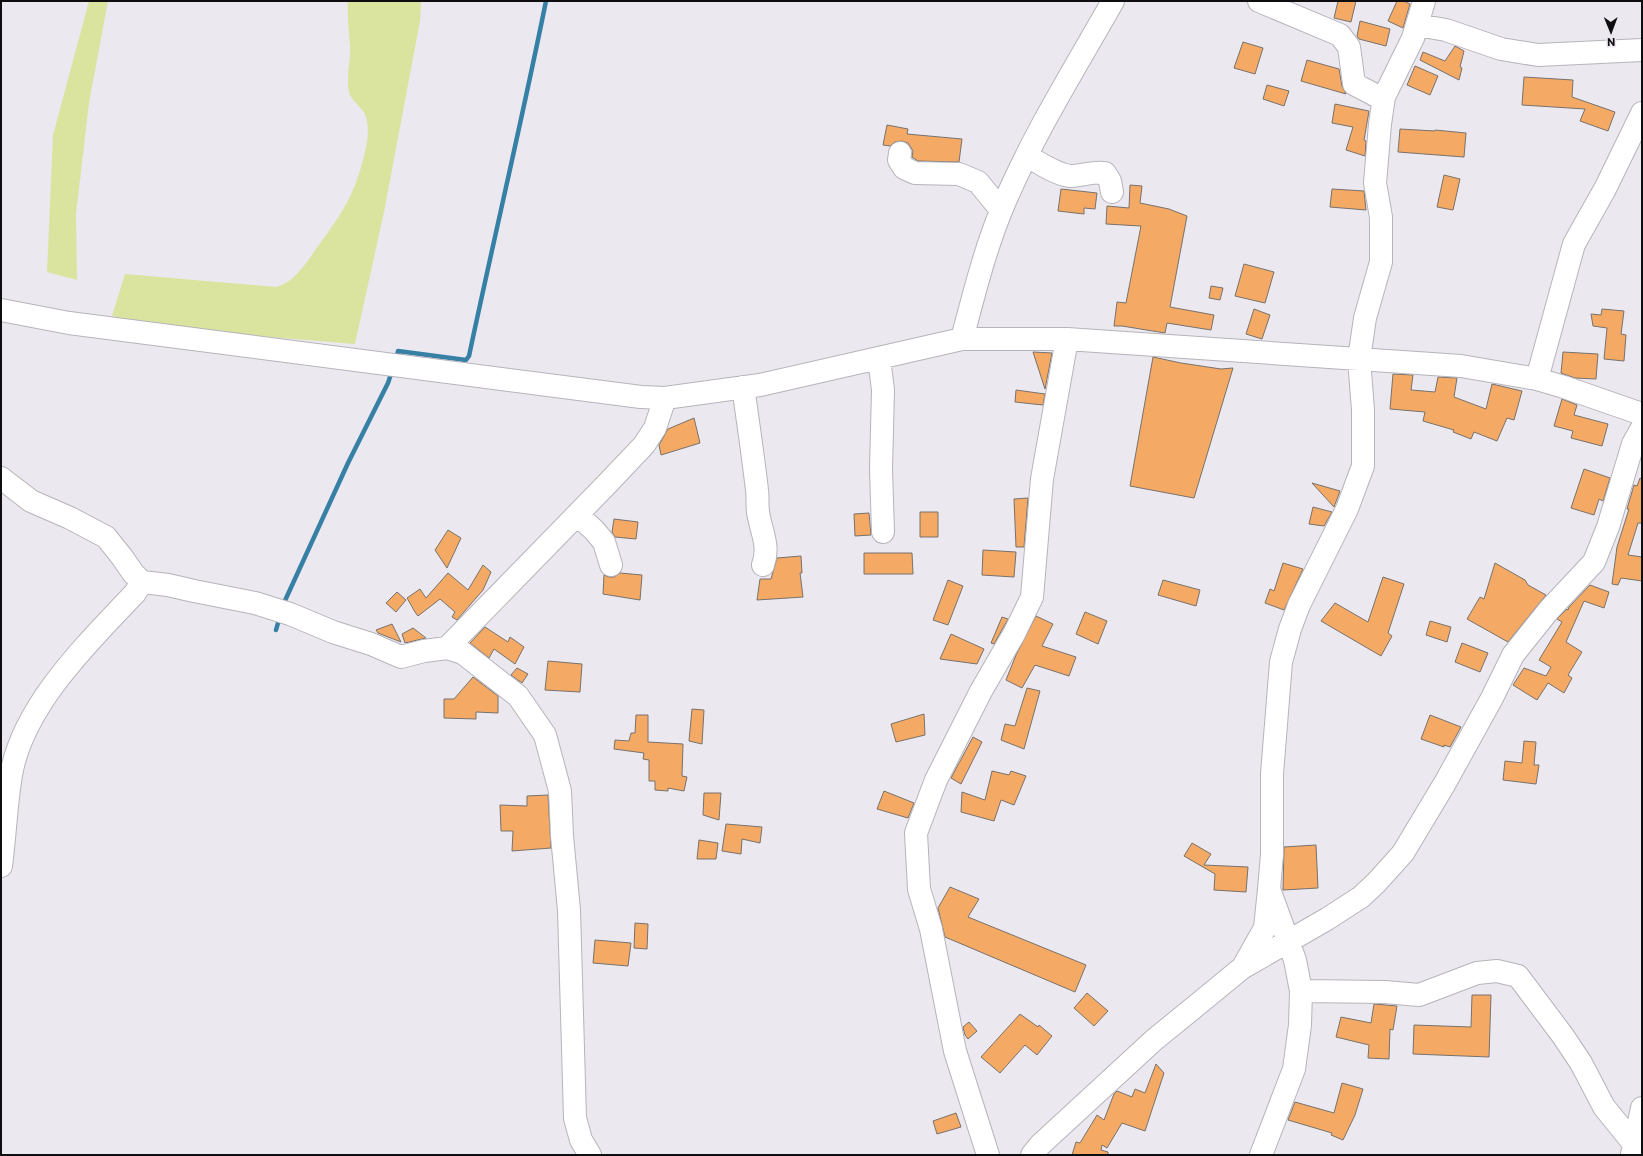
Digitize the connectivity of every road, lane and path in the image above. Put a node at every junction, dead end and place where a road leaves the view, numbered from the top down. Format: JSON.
{"nodes":[{"id":1,"x":1113,"y":1,"type":"edge"},
{"id":2,"x":1259,"y":1,"type":"edge"},
{"id":3,"x":1424,"y":1,"type":"edge"},
{"id":4,"x":1417,"y":25,"type":"junction"},
{"id":5,"x":1642,"y":50,"type":"edge"},
{"id":6,"x":1384,"y":97,"type":"junction"},
{"id":7,"x":1642,"y":113,"type":"edge"},
{"id":8,"x":900,"y":153,"type":"dead end"},
{"id":9,"x":1027,"y":156,"type":"junction"},
{"id":10,"x":1112,"y":192,"type":"dead end"},
{"id":11,"x":1001,"y":210,"type":"junction"},
{"id":12,"x":1,"y":310,"type":"edge"},
{"id":13,"x":962,"y":339,"type":"junction"},
{"id":14,"x":1067,"y":339,"type":"junction"},
{"id":15,"x":879,"y":358,"type":"junction"},
{"id":16,"x":1359,"y":359,"type":"junction"},
{"id":17,"x":1537,"y":379,"type":"junction"},
{"id":18,"x":743,"y":387,"type":"junction"},
{"id":19,"x":665,"y":398,"type":"junction"},
{"id":20,"x":1642,"y":414,"type":"edge"},
{"id":21,"x":1642,"y":428,"type":"edge"},
{"id":22,"x":1,"y":478,"type":"edge"},
{"id":23,"x":577,"y":515,"type":"junction"},
{"id":24,"x":883,"y":532,"type":"dead end"},
{"id":25,"x":611,"y":565,"type":"dead end"},
{"id":26,"x":763,"y":565,"type":"dead end"},
{"id":27,"x":142,"y":582,"type":"junction"},
{"id":28,"x":447,"y":648,"type":"junction"},
{"id":29,"x":1,"y":866,"type":"edge"},
{"id":30,"x":1269,"y":890,"type":"junction"},
{"id":31,"x":1289,"y":940,"type":"junction"},
{"id":32,"x":1242,"y":968,"type":"junction"},
{"id":33,"x":1301,"y":992,"type":"junction"},
{"id":34,"x":1642,"y":1108,"type":"edge"},
{"id":35,"x":1633,"y":1149,"type":"edge"},
{"id":36,"x":590,"y":1155,"type":"edge"},
{"id":37,"x":988,"y":1155,"type":"edge"},
{"id":38,"x":1032,"y":1155,"type":"edge"},
{"id":39,"x":1261,"y":1155,"type":"edge"}],
"edges":[{"from":1,"to":9,"type":"street"},
{"from":2,"to":6,"type":"street"},
{"from":3,"to":4,"type":"street"},
{"from":4,"to":5,"type":"street"},
{"from":4,"to":6,"type":"street"},
{"from":6,"to":16,"type":"street"},
{"from":7,"to":17,"type":"street"},
{"from":8,"to":11,"type":"street"},
{"from":9,"to":10,"type":"street"},
{"from":9,"to":11,"type":"street"},
{"from":11,"to":13,"type":"street"},
{"from":12,"to":19,"type":"street"},
{"from":13,"to":14,"type":"street"},
{"from":13,"to":15,"type":"street"},
{"from":14,"to":16,"type":"street"},
{"from":14,"to":37,"type":"street"},
{"from":15,"to":18,"type":"street"},
{"from":15,"to":24,"type":"street"},
{"from":16,"to":17,"type":"street"},
{"from":16,"to":30,"type":"street"},
{"from":17,"to":20,"type":"street"},
{"from":18,"to":19,"type":"street"},
{"from":18,"to":26,"type":"street"},
{"from":19,"to":23,"type":"street"},
{"from":21,"to":31,"type":"street"},
{"from":22,"to":27,"type":"street"},
{"from":23,"to":25,"type":"street"},
{"from":23,"to":28,"type":"street"},
{"from":27,"to":28,"type":"street"},
{"from":27,"to":29,"type":"street"},
{"from":28,"to":36,"type":"street"},
{"from":30,"to":31,"type":"street"},
{"from":30,"to":32,"type":"street"},
{"from":31,"to":32,"type":"street"},
{"from":31,"to":33,"type":"street"},
{"from":32,"to":38,"type":"street"},
{"from":33,"to":35,"type":"street"},
{"from":33,"to":39,"type":"street"},
{"from":34,"to":35,"type":"street"}]}
